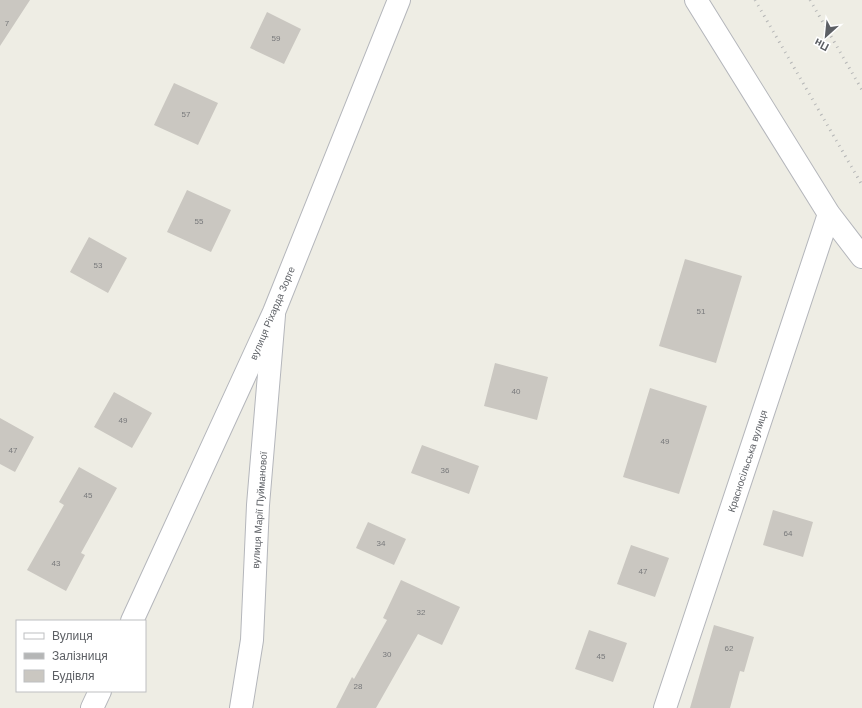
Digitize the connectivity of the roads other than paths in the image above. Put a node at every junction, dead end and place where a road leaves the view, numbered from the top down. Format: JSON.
{"nodes":[{"id":1,"x":399,"y":0,"type":"edge"},
{"id":2,"x":696,"y":0,"type":"edge"},
{"id":3,"x":829,"y":214,"type":"junction"},
{"id":4,"x":862,"y":257,"type":"edge"},
{"id":5,"x":274,"y":312,"type":"junction"},
{"id":6,"x":132,"y":620,"type":"edge"},
{"id":7,"x":100,"y":692,"type":"edge"},
{"id":8,"x":92,"y":708,"type":"edge"},
{"id":9,"x":241,"y":708,"type":"edge"},
{"id":10,"x":665,"y":708,"type":"edge"}],
"edges":[{"from":1,"to":5,"type":"street","name":"вулиця Ріхарда Зорге"},
{"from":2,"to":3,"type":"street"},
{"from":3,"to":4,"type":"street"},
{"from":3,"to":10,"type":"street","name":"Красносільська вулиця"},
{"from":5,"to":6,"type":"street","name":"вулиця Ріхарда Зорге"},
{"from":5,"to":9,"type":"street","name":"вулиця Марії Пуйманової"},
{"from":7,"to":8,"type":"street"}]}
